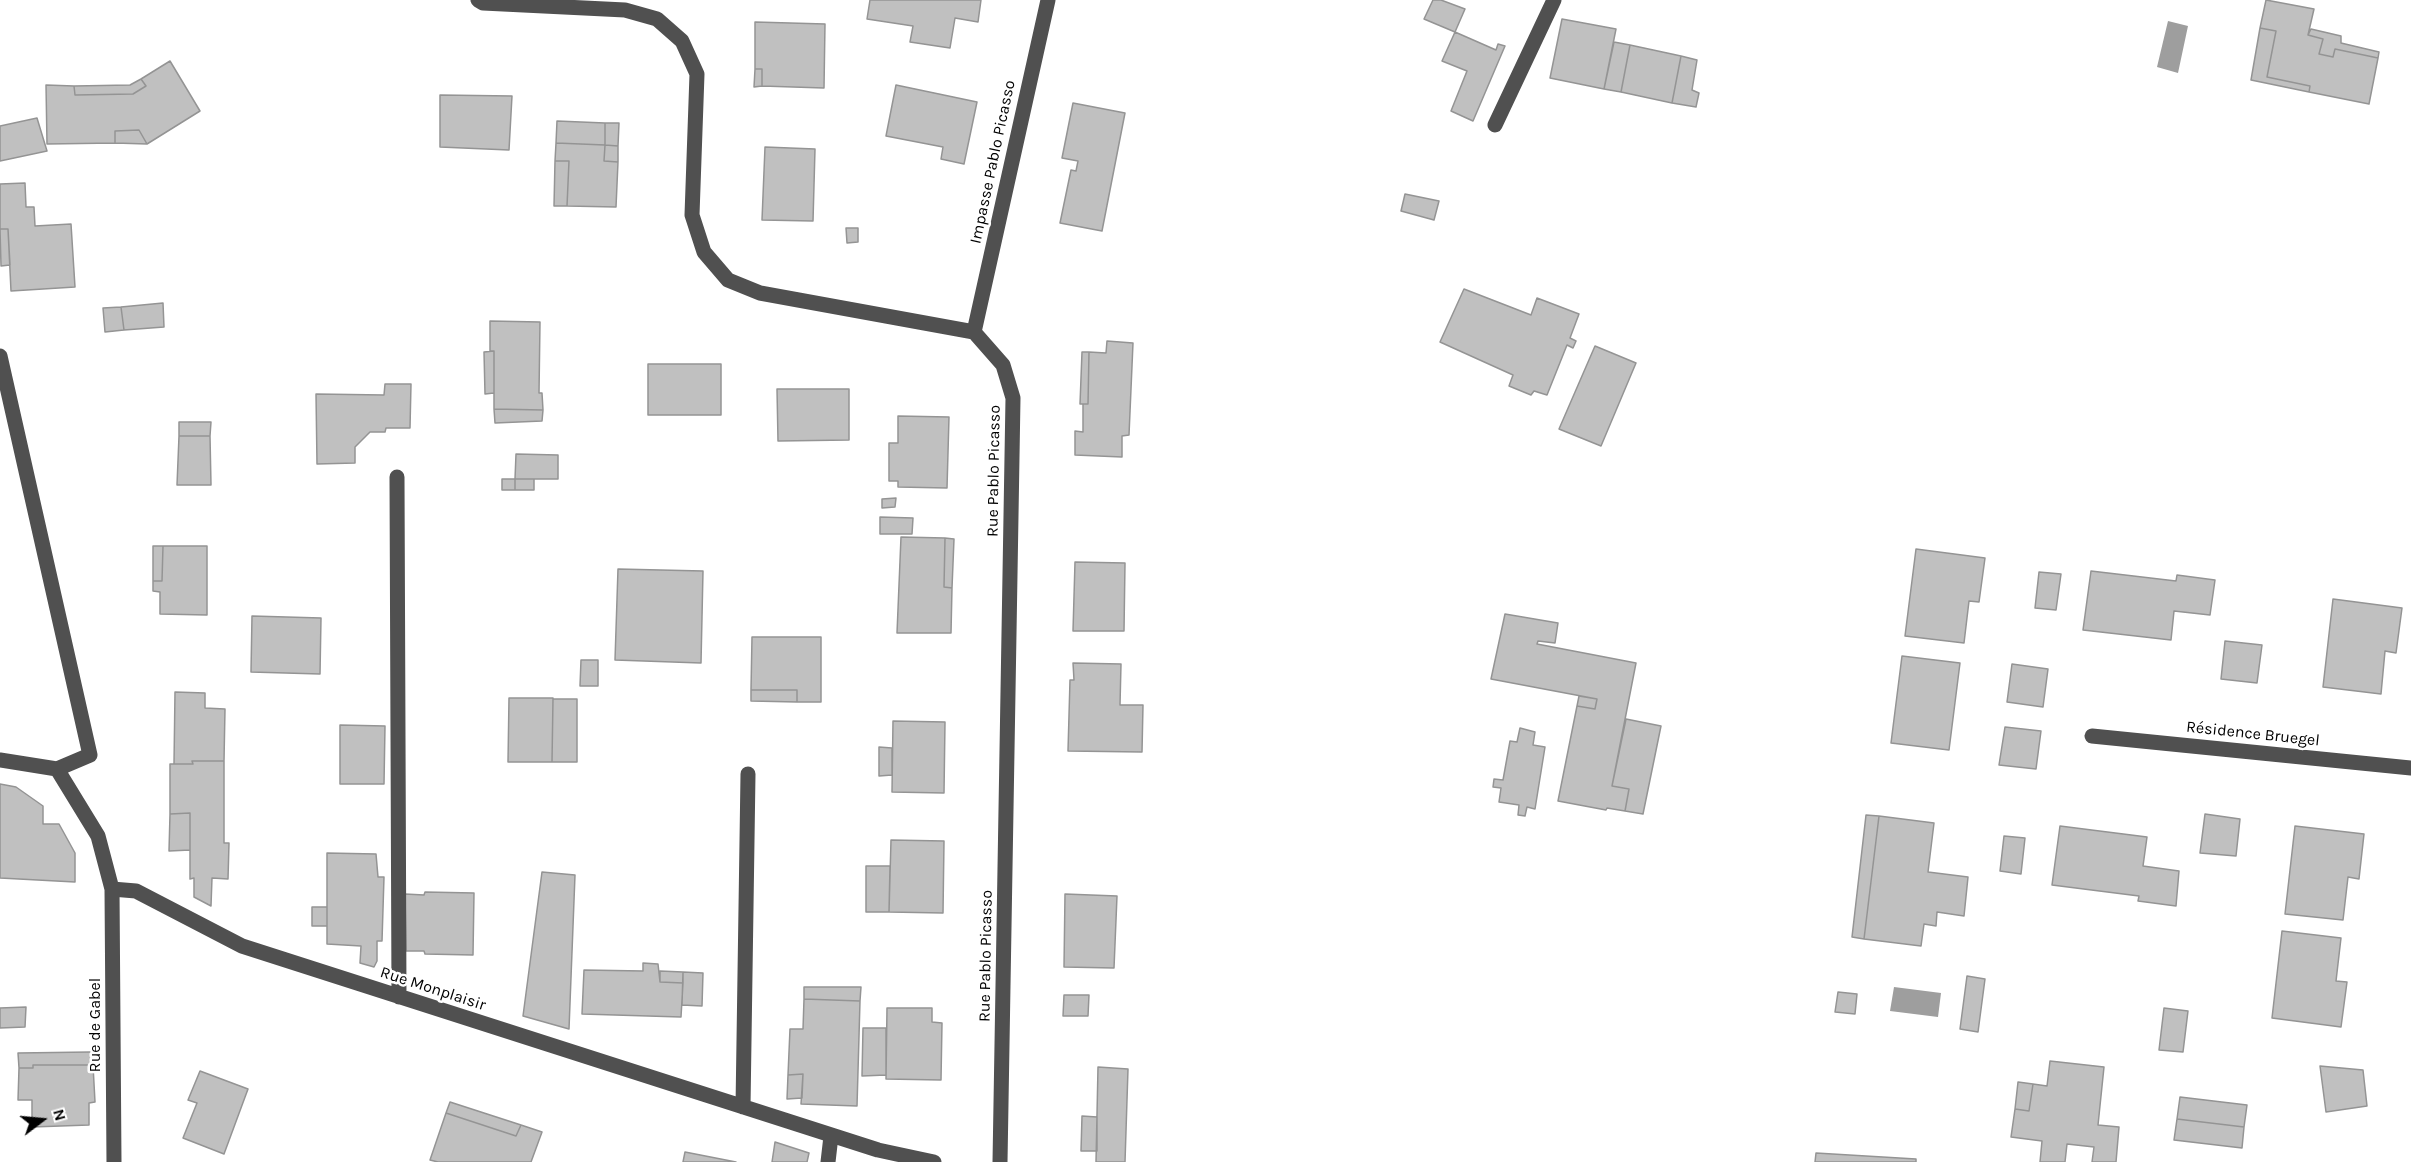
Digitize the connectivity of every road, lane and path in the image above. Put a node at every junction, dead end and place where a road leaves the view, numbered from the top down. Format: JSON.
{"nodes":[{"id":1,"x":478,"y":0,"type":"edge"},
{"id":2,"x":1048,"y":0,"type":"edge"},
{"id":3,"x":1554,"y":0,"type":"edge"},
{"id":4,"x":1495,"y":125,"type":"dead end"},
{"id":5,"x":974,"y":332,"type":"junction"},
{"id":6,"x":0,"y":356,"type":"edge"},
{"id":7,"x":398,"y":477,"type":"dead end"},
{"id":8,"x":2092,"y":736,"type":"dead end"},
{"id":9,"x":0,"y":760,"type":"edge"},
{"id":10,"x":2411,"y":768,"type":"edge"},
{"id":11,"x":57,"y":769,"type":"junction"},
{"id":12,"x":748,"y":774,"type":"dead end"},
{"id":13,"x":112,"y":889,"type":"junction"},
{"id":14,"x":399,"y":997,"type":"junction"},
{"id":15,"x":743,"y":1107,"type":"junction"},
{"id":16,"x":831,"y":1136,"type":"junction"},
{"id":17,"x":114,"y":1162,"type":"edge"},
{"id":18,"x":828,"y":1162,"type":"edge"},
{"id":19,"x":933,"y":1162,"type":"edge"},
{"id":20,"x":1000,"y":1162,"type":"edge"}],
"edges":[{"from":1,"to":5,"type":"street"},
{"from":2,"to":5,"type":"street","name":"Impasse Pablo Picasso"},
{"from":3,"to":4,"type":"street"},
{"from":5,"to":20,"type":"street","name":"Rue Pablo Picasso"},
{"from":6,"to":11,"type":"street"},
{"from":7,"to":14,"type":"street"},
{"from":8,"to":10,"type":"street","name":"Résidence Bruegel"},
{"from":9,"to":11,"type":"street"},
{"from":11,"to":13,"type":"street"},
{"from":12,"to":15,"type":"street"},
{"from":13,"to":14,"type":"street","name":"Rue Monplaisir"},
{"from":13,"to":17,"type":"street","name":"Rue de Gabel"},
{"from":14,"to":15,"type":"street","name":"Rue Monplaisir"},
{"from":15,"to":16,"type":"street","name":"Rue Monplaisir"},
{"from":16,"to":18,"type":"street"},
{"from":16,"to":19,"type":"street","name":"Rue Monplaisir"}]}
